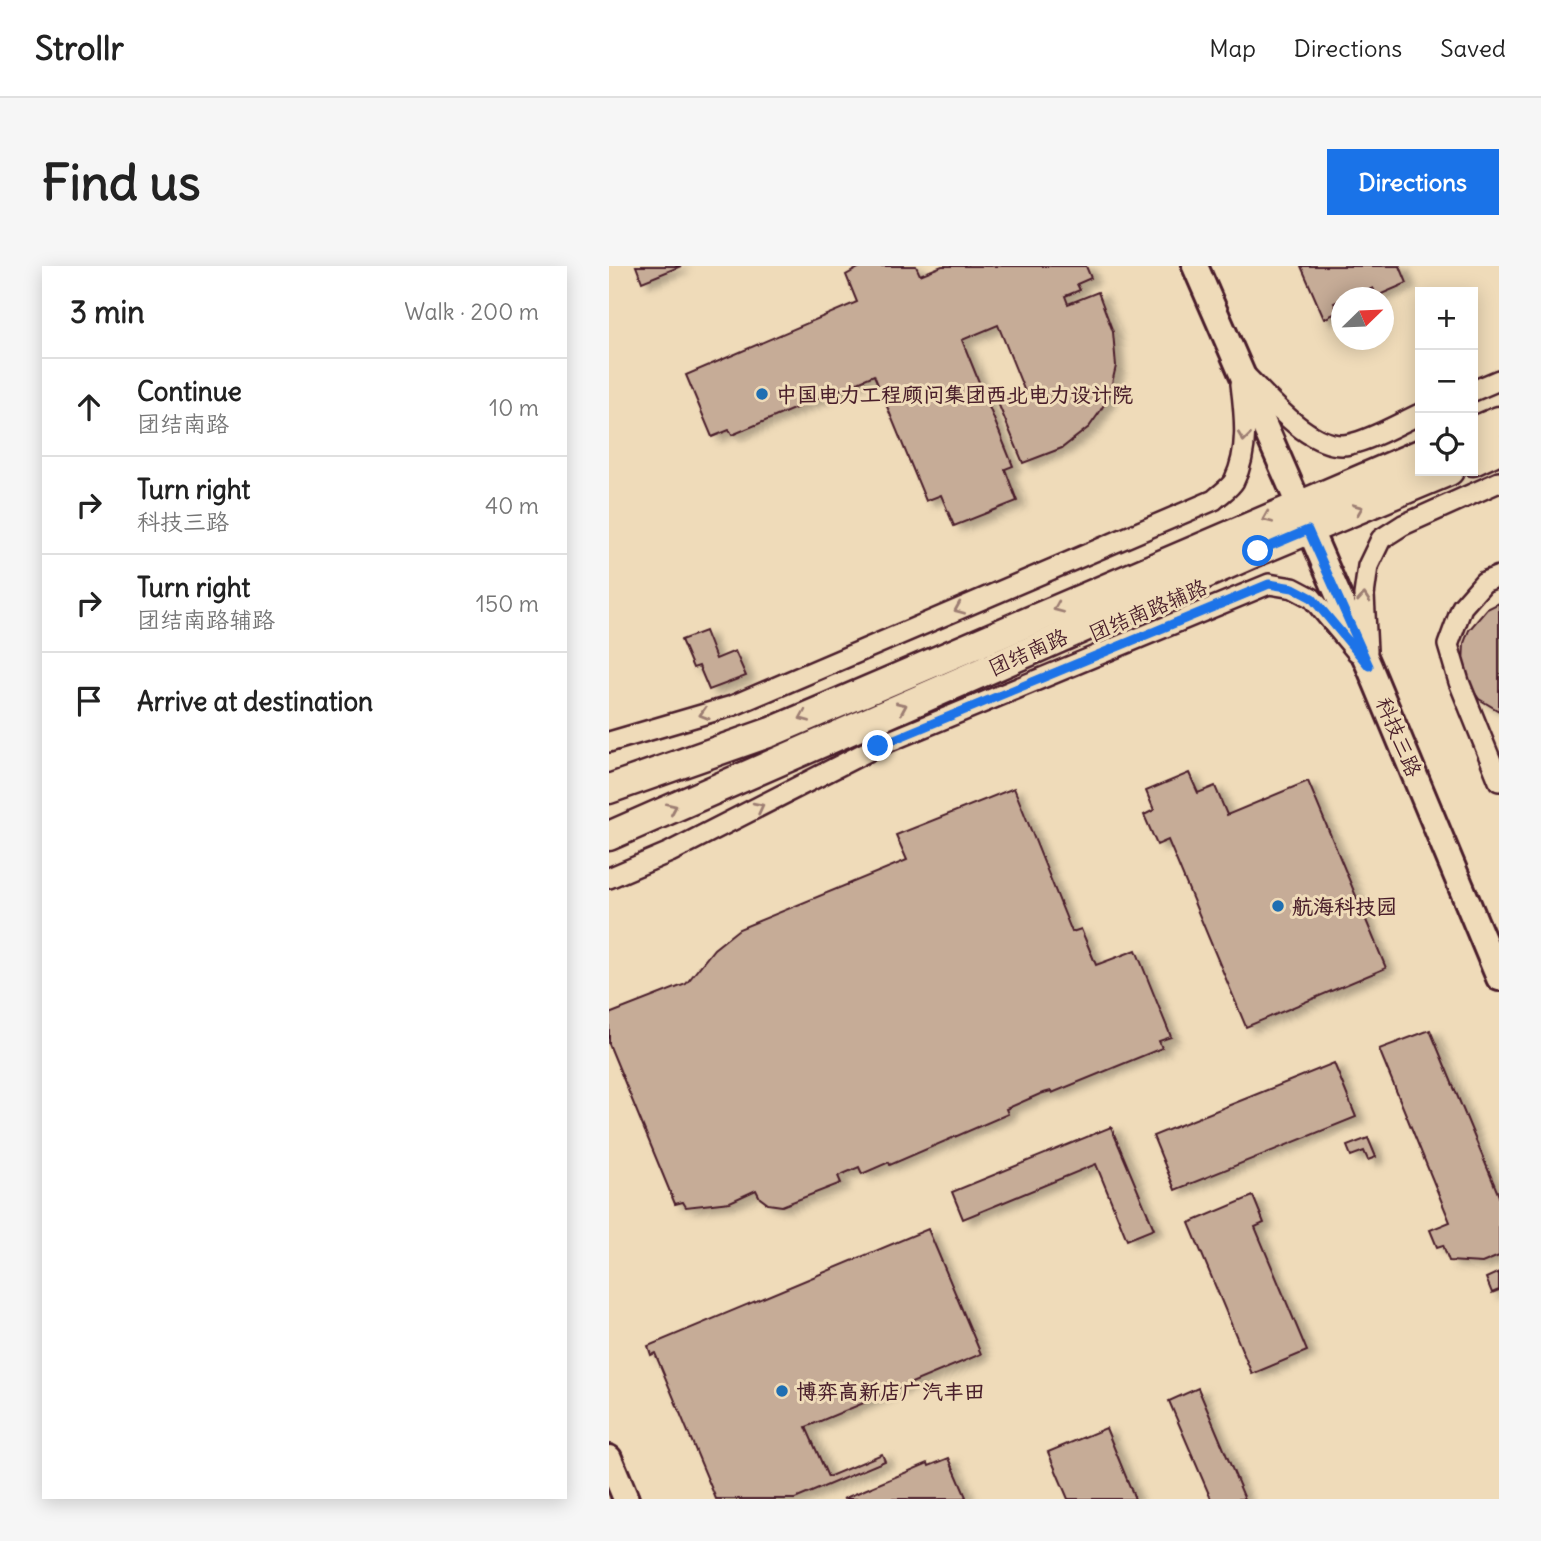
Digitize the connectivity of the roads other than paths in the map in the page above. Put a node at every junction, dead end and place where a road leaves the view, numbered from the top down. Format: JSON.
{"nodes":[{"id":1,"x":1195,"y":266,"type":"edge"},
{"id":2,"x":1239,"y":369,"type":"junction"},
{"id":3,"x":1499,"y":380,"type":"edge"},
{"id":4,"x":1478,"y":389,"type":"edge"},
{"id":5,"x":1415,"y":416,"type":"edge"},
{"id":6,"x":1499,"y":421,"type":"edge"},
{"id":7,"x":1478,"y":430,"type":"edge"},
{"id":8,"x":1499,"y":449,"type":"edge"},
{"id":9,"x":1415,"y":457,"type":"edge"},
{"id":10,"x":1478,"y":459,"type":"edge"},
{"id":11,"x":1433,"y":476,"type":"edge"},
{"id":12,"x":1499,"y":482,"type":"edge"},
{"id":13,"x":1303,"y":517,"type":"junction"},
{"id":14,"x":1499,"y":576,"type":"edge"},
{"id":15,"x":1369,"y":666,"type":"junction"},
{"id":16,"x":609,"y":742,"type":"edge"},
{"id":17,"x":1499,"y":781,"type":"edge"},
{"id":18,"x":609,"y":789,"type":"edge"},
{"id":19,"x":609,"y":836,"type":"edge"},
{"id":20,"x":609,"y":878,"type":"edge"},
{"id":21,"x":1499,"y":978,"type":"edge"},
{"id":22,"x":609,"y":1458,"type":"edge"},
{"id":23,"x":627,"y":1499,"type":"edge"}],
"edges":[{"from":1,"to":2,"type":"street","name":"科技三路"},
{"from":2,"to":5,"type":"street"},
{"from":2,"to":13,"type":"street","name":"科技三路"},
{"from":2,"to":16,"type":"street","one_way":true},
{"from":3,"to":4,"type":"street"},
{"from":6,"to":7,"type":"main road"},
{"from":8,"to":10,"type":"main road"},
{"from":9,"to":13,"type":"main road","name":"团结南路"},
{"from":13,"to":11,"type":"main road","name":"团结南路","one_way":true},
{"from":15,"to":12,"type":"street","one_way":true},
{"from":13,"to":15,"type":"street","name":"科技三路"},
{"from":13,"to":18,"type":"main road","name":"团结南路","one_way":true},
{"from":19,"to":13,"type":"main road","name":"团结南路","one_way":true},
{"from":14,"to":17,"type":"street"},
{"from":20,"to":15,"type":"street","name":"团结南路辅路","one_way":true},
{"from":15,"to":21,"type":"street","name":"科技三路"},
{"from":22,"to":23,"type":"street"}]}
